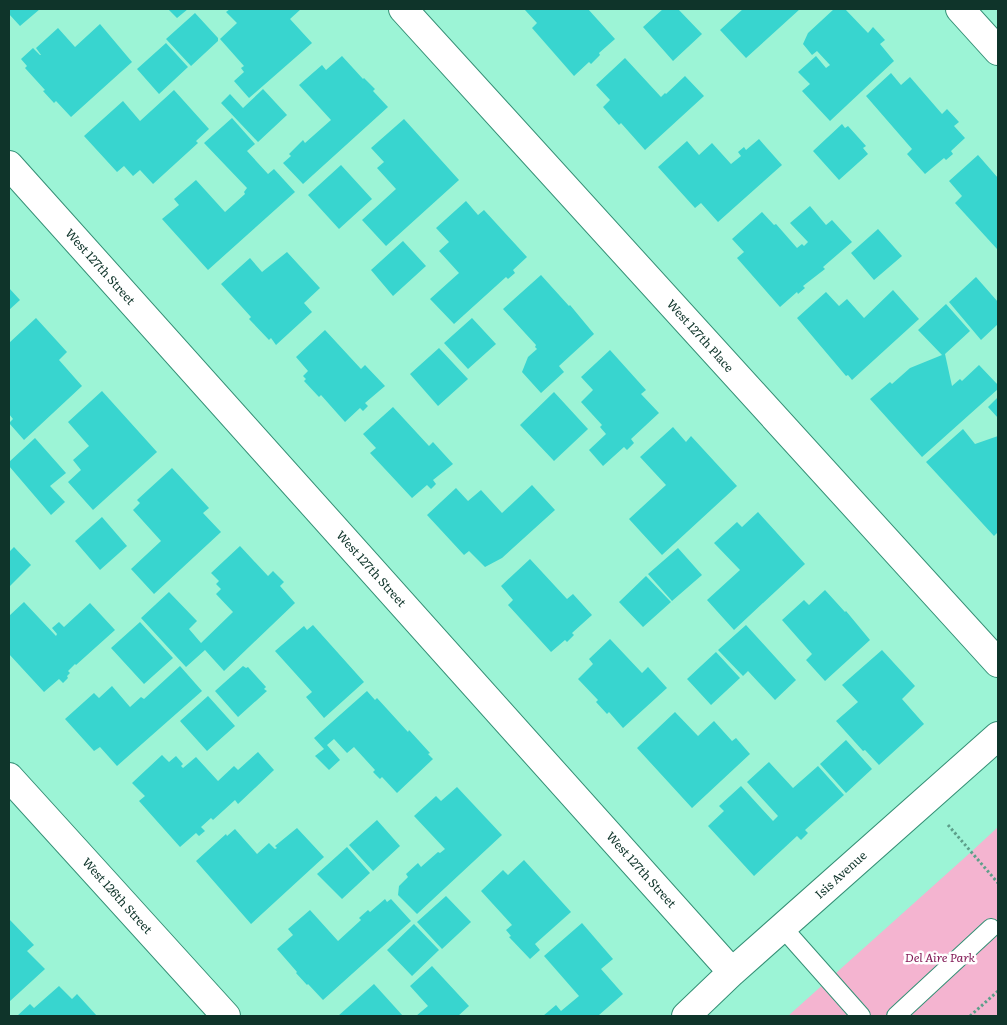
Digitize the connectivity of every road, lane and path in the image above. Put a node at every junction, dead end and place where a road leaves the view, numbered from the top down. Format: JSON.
{"nodes":[{"id":1,"x":403,"y":9,"type":"edge"},
{"id":2,"x":960,"y":9,"type":"edge"},
{"id":3,"x":998,"y":51,"type":"edge"},
{"id":4,"x":9,"y":165,"type":"edge"},
{"id":5,"x":998,"y":663,"type":"edge"},
{"id":6,"x":998,"y":736,"type":"edge"},
{"id":7,"x":9,"y":777,"type":"edge"},
{"id":8,"x":927,"y":800,"type":"junction"},
{"id":9,"x":998,"y":883,"type":"edge"},
{"id":10,"x":783,"y":928,"type":"junction"},
{"id":11,"x":991,"y":928,"type":"dead end"},
{"id":12,"x":732,"y":972,"type":"junction"},
{"id":13,"x":998,"y":991,"type":"edge"},
{"id":14,"x":226,"y":1016,"type":"edge"},
{"id":15,"x":686,"y":1016,"type":"edge"},
{"id":16,"x":861,"y":1016,"type":"edge"},
{"id":17,"x":896,"y":1016,"type":"edge"},
{"id":18,"x":970,"y":1016,"type":"edge"}],
"edges":[{"from":1,"to":5,"type":"street","name":"West 127th Place"},
{"from":2,"to":3,"type":"street"},
{"from":4,"to":12,"type":"street","name":"West 127th Street"},
{"from":6,"to":8,"type":"street","name":"Isis Avenue"},
{"from":7,"to":14,"type":"street","name":"West 126th Street"},
{"from":8,"to":9,"type":"path"},
{"from":8,"to":10,"type":"street","name":"Isis Avenue"},
{"from":10,"to":12,"type":"street","name":"Isis Avenue"},
{"from":10,"to":16,"type":"lane"},
{"from":11,"to":17,"type":"lane"},
{"from":12,"to":15,"type":"street","name":"Isis Avenue"},
{"from":13,"to":18,"type":"path"}]}
